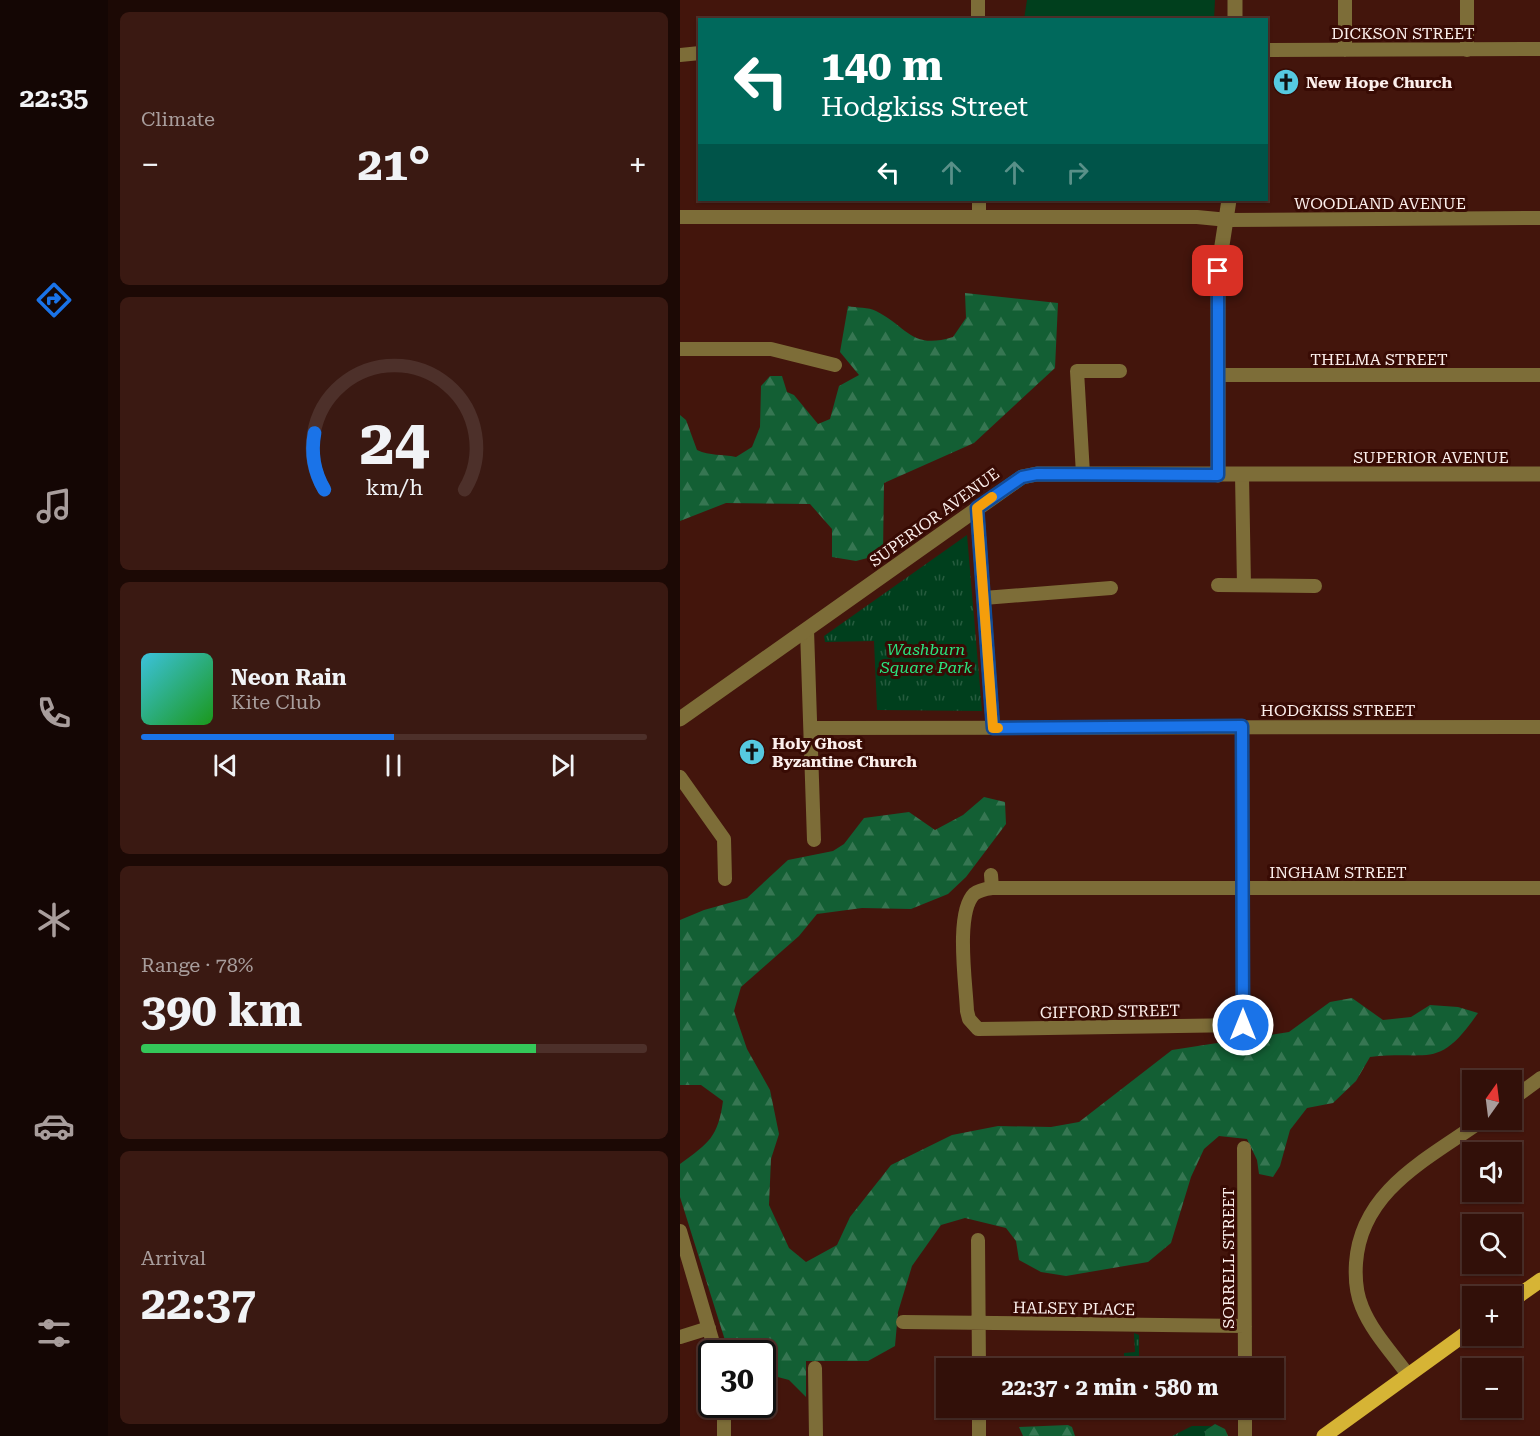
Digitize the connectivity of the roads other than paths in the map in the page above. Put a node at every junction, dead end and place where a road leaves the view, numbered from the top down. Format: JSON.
{"nodes":[{"id":1,"x":978,"y":0,"type":"edge"},
{"id":2,"x":1235,"y":0,"type":"edge"},
{"id":3,"x":1345,"y":0,"type":"edge"},
{"id":4,"x":1467,"y":0,"type":"edge"},
{"id":5,"x":978,"y":18,"type":"edge"},
{"id":6,"x":1235,"y":18,"type":"edge"},
{"id":7,"x":1541,"y":49,"type":"edge"},
{"id":8,"x":1268,"y":50,"type":"edge"},
{"id":9,"x":1345,"y":50,"type":"junction"},
{"id":10,"x":1467,"y":50,"type":"junction"},
{"id":11,"x":698,"y":53,"type":"edge"},
{"id":12,"x":680,"y":54,"type":"edge"},
{"id":13,"x":978,"y":201,"type":"edge"},
{"id":14,"x":1229,"y":201,"type":"edge"},
{"id":15,"x":680,"y":217,"type":"edge"},
{"id":16,"x":978,"y":217,"type":"junction"},
{"id":17,"x":1541,"y":218,"type":"edge"},
{"id":18,"x":1228,"y":220,"type":"junction"},
{"id":19,"x":680,"y":349,"type":"edge"},
{"id":20,"x":835,"y":365,"type":"dead end"},
{"id":21,"x":1120,"y":371,"type":"dead end"},
{"id":22,"x":1218,"y":375,"type":"junction"},
{"id":23,"x":1541,"y":375,"type":"edge"},
{"id":24,"x":1083,"y":474,"type":"junction"},
{"id":25,"x":1541,"y":474,"type":"edge"},
{"id":26,"x":1218,"y":475,"type":"junction"},
{"id":27,"x":1242,"y":475,"type":"junction"},
{"id":28,"x":977,"y":508,"type":"junction"},
{"id":29,"x":1218,"y":585,"type":"dead end"},
{"id":30,"x":1244,"y":585,"type":"junction"},
{"id":31,"x":1315,"y":586,"type":"dead end"},
{"id":32,"x":1111,"y":588,"type":"dead end"},
{"id":33,"x":984,"y":598,"type":"junction"},
{"id":34,"x":807,"y":630,"type":"junction"},
{"id":35,"x":680,"y":719,"type":"edge"},
{"id":36,"x":1242,"y":726,"type":"junction"},
{"id":37,"x":1541,"y":727,"type":"edge"},
{"id":38,"x":811,"y":728,"type":"junction"},
{"id":39,"x":993,"y":728,"type":"junction"},
{"id":40,"x":680,"y":777,"type":"edge"},
{"id":41,"x":814,"y":840,"type":"dead end"},
{"id":42,"x":725,"y":879,"type":"dead end"},
{"id":43,"x":1242,"y":888,"type":"junction"},
{"id":44,"x":1541,"y":888,"type":"edge"},
{"id":45,"x":978,"y":1029,"type":"joint"},
{"id":46,"x":1541,"y":1078,"type":"edge"},
{"id":47,"x":1522,"y":1092,"type":"edge"},
{"id":48,"x":1469,"y":1130,"type":"edge"},
{"id":49,"x":1244,"y":1148,"type":"dead end"},
{"id":50,"x":680,"y":1231,"type":"edge"},
{"id":51,"x":978,"y":1240,"type":"dead end"},
{"id":52,"x":1541,"y":1280,"type":"edge"},
{"id":53,"x":1522,"y":1293,"type":"edge"},
{"id":54,"x":903,"y":1322,"type":"dead end"},
{"id":55,"x":978,"y":1323,"type":"junction"},
{"id":56,"x":1244,"y":1326,"type":"junction"},
{"id":57,"x":709,"y":1328,"type":"junction"},
{"id":58,"x":1462,"y":1336,"type":"edge"},
{"id":59,"x":680,"y":1337,"type":"edge"},
{"id":60,"x":712,"y":1340,"type":"edge"},
{"id":61,"x":979,"y":1358,"type":"edge"},
{"id":62,"x":1245,"y":1358,"type":"edge"},
{"id":63,"x":815,"y":1368,"type":"dead end"},
{"id":64,"x":1408,"y":1375,"type":"junction"},
{"id":65,"x":724,"y":1418,"type":"edge"},
{"id":66,"x":979,"y":1418,"type":"edge"},
{"id":67,"x":1245,"y":1418,"type":"edge"},
{"id":68,"x":724,"y":1436,"type":"edge"},
{"id":69,"x":816,"y":1436,"type":"edge"},
{"id":70,"x":979,"y":1436,"type":"edge"},
{"id":71,"x":1245,"y":1436,"type":"edge"},
{"id":72,"x":1324,"y":1436,"type":"edge"}],
"edges":[{"from":1,"to":5,"type":"street"},
{"from":2,"to":6,"type":"street"},
{"from":3,"to":9,"type":"street"},
{"from":4,"to":10,"type":"street"},
{"from":7,"to":10,"type":"street","name":"DICKSON STREET"},
{"from":8,"to":9,"type":"street","name":"DICKSON STREET"},
{"from":9,"to":10,"type":"street","name":"DICKSON STREET"},
{"from":11,"to":12,"type":"street"},
{"from":13,"to":16,"type":"street"},
{"from":14,"to":18,"type":"street"},
{"from":15,"to":16,"type":"street","name":"WOODLAND AVENUE"},
{"from":16,"to":18,"type":"street","name":"WOODLAND AVENUE"},
{"from":17,"to":18,"type":"street","name":"WOODLAND AVENUE"},
{"from":18,"to":22,"type":"street"},
{"from":19,"to":20,"type":"street"},
{"from":21,"to":24,"type":"street"},
{"from":22,"to":23,"type":"street","name":"THELMA STREET"},
{"from":22,"to":26,"type":"street"},
{"from":24,"to":26,"type":"street","name":"SUPERIOR AVENUE"},
{"from":24,"to":28,"type":"street","name":"SUPERIOR AVENUE"},
{"from":25,"to":27,"type":"street","name":"SUPERIOR AVENUE"},
{"from":26,"to":27,"type":"street","name":"SUPERIOR AVENUE"},
{"from":27,"to":30,"type":"street"},
{"from":28,"to":33,"type":"street"},
{"from":28,"to":34,"type":"street","name":"SUPERIOR AVENUE"},
{"from":29,"to":30,"type":"street"},
{"from":30,"to":31,"type":"street"},
{"from":32,"to":33,"type":"street"},
{"from":33,"to":39,"type":"street"},
{"from":34,"to":35,"type":"street","name":"SUPERIOR AVENUE"},
{"from":34,"to":38,"type":"street"},
{"from":36,"to":37,"type":"street","name":"HODGKISS STREET"},
{"from":36,"to":39,"type":"street","name":"HODGKISS STREET"},
{"from":36,"to":43,"type":"street"},
{"from":38,"to":39,"type":"street","name":"HODGKISS STREET"},
{"from":38,"to":41,"type":"street"},
{"from":40,"to":42,"type":"street"},
{"from":43,"to":44,"type":"street","name":"INGHAM STREET"},
{"from":43,"to":45,"type":"street","name":"GIFFORD STREET"},
{"from":43,"to":45,"type":"street","name":"INGHAM STREET"},
{"from":46,"to":47,"type":"street"},
{"from":48,"to":64,"type":"street"},
{"from":49,"to":56,"type":"street","name":"SORRELL STREET"},
{"from":50,"to":57,"type":"street"},
{"from":51,"to":55,"type":"street"},
{"from":52,"to":53,"type":"main road"},
{"from":54,"to":55,"type":"street","name":"HALSEY PLACE"},
{"from":55,"to":56,"type":"street","name":"HALSEY PLACE"},
{"from":55,"to":61,"type":"street"},
{"from":56,"to":62,"type":"street","name":"SORRELL STREET"},
{"from":57,"to":59,"type":"street"},
{"from":57,"to":60,"type":"street"},
{"from":58,"to":64,"type":"main road"},
{"from":63,"to":69,"type":"street"},
{"from":64,"to":72,"type":"main road"},
{"from":65,"to":68,"type":"street"},
{"from":66,"to":70,"type":"street"},
{"from":67,"to":71,"type":"street"}]}
